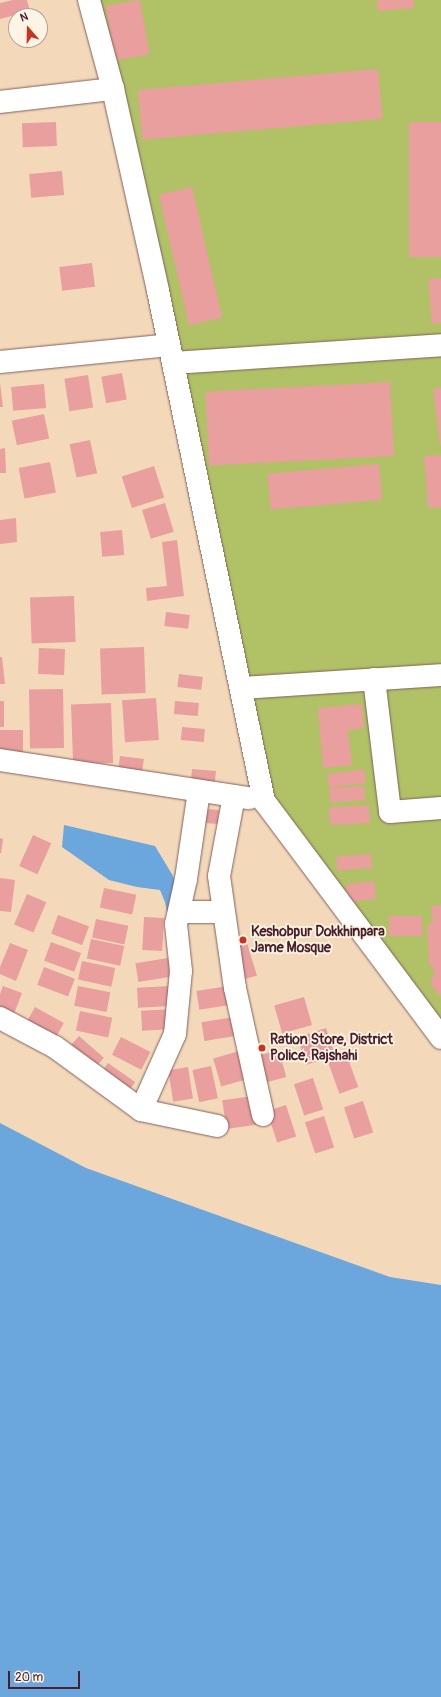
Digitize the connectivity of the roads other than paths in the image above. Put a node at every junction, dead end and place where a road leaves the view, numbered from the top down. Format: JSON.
{"nodes":[{"id":1,"x":89,"y":0,"type":"edge"},
{"id":2,"x":113,"y":89,"type":"junction"},
{"id":3,"x":0,"y":102,"type":"edge"},
{"id":4,"x":441,"y":345,"type":"edge"},
{"id":5,"x":171,"y":354,"type":"junction"},
{"id":6,"x":0,"y":362,"type":"edge"},
{"id":7,"x":441,"y":674,"type":"edge"},
{"id":8,"x":374,"y":679,"type":"junction"},
{"id":9,"x":241,"y":688,"type":"junction"},
{"id":10,"x":0,"y":760,"type":"edge"},
{"id":11,"x":199,"y":791,"type":"junction"},
{"id":12,"x":234,"y":796,"type":"junction"},
{"id":13,"x":264,"y":801,"type":"junction"},
{"id":14,"x":441,"y":808,"type":"edge"},
{"id":15,"x":179,"y":912,"type":"junction"},
{"id":16,"x":224,"y":912,"type":"junction"},
{"id":17,"x":0,"y":1018,"type":"edge"},
{"id":18,"x":441,"y":1038,"type":"edge"},
{"id":19,"x":141,"y":1110,"type":"junction"},
{"id":20,"x":263,"y":1115,"type":"dead end"},
{"id":21,"x":217,"y":1126,"type":"dead end"}],
"edges":[{"from":1,"to":2,"type":"street"},
{"from":2,"to":3,"type":"street"},
{"from":2,"to":5,"type":"street"},
{"from":4,"to":5,"type":"street"},
{"from":5,"to":6,"type":"street"},
{"from":5,"to":9,"type":"street"},
{"from":7,"to":8,"type":"street"},
{"from":8,"to":9,"type":"street"},
{"from":8,"to":14,"type":"street"},
{"from":9,"to":13,"type":"street"},
{"from":10,"to":11,"type":"street"},
{"from":11,"to":12,"type":"street"},
{"from":11,"to":15,"type":"street"},
{"from":12,"to":13,"type":"street"},
{"from":12,"to":16,"type":"street"},
{"from":13,"to":18,"type":"street"},
{"from":15,"to":16,"type":"street"},
{"from":15,"to":19,"type":"street"},
{"from":16,"to":20,"type":"street"},
{"from":17,"to":19,"type":"street"},
{"from":19,"to":21,"type":"street"}]}
